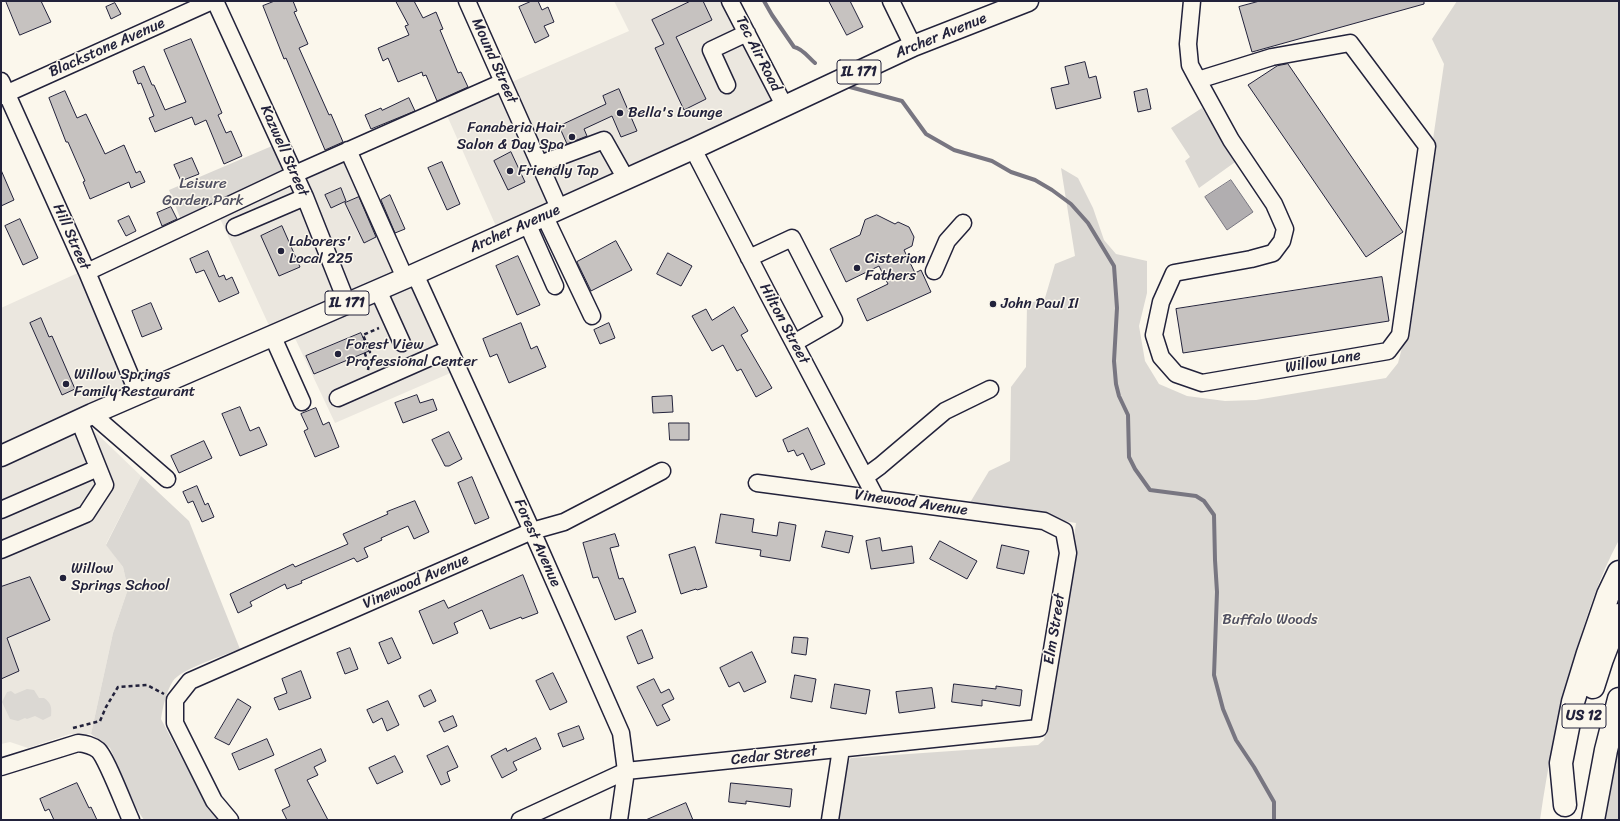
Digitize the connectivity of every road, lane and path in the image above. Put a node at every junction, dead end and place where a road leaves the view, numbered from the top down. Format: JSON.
{"nodes":[{"id":1,"x":212,"y":1,"type":"edge"},
{"id":2,"x":216,"y":1,"type":"edge"},
{"id":3,"x":467,"y":1,"type":"edge"},
{"id":4,"x":730,"y":1,"type":"edge"},
{"id":5,"x":891,"y":1,"type":"edge"},
{"id":6,"x":1192,"y":1,"type":"edge"},
{"id":7,"x":1021,"y":2,"type":"edge"},
{"id":8,"x":747,"y":33,"type":"junction"},
{"id":9,"x":913,"y":46,"type":"junction"},
{"id":10,"x":1198,"y":80,"type":"junction"},
{"id":11,"x":503,"y":82,"type":"junction"},
{"id":12,"x":727,"y":85,"type":"dead end"},
{"id":13,"x":3,"y":90,"type":"edge"},
{"id":14,"x":785,"y":107,"type":"junction"},
{"id":15,"x":693,"y":149,"type":"junction"},
{"id":16,"x":348,"y":150,"type":"junction"},
{"id":17,"x":540,"y":164,"type":"junction"},
{"id":18,"x":295,"y":174,"type":"junction"},
{"id":19,"x":626,"y":179,"type":"junction"},
{"id":20,"x":305,"y":197,"type":"junction"},
{"id":21,"x":544,"y":215,"type":"junction"},
{"id":22,"x":963,"y":223,"type":"dead end"},
{"id":23,"x":235,"y":227,"type":"dead end"},
{"id":24,"x":749,"y":258,"type":"junction"},
{"id":25,"x":934,"y":271,"type":"dead end"},
{"id":26,"x":87,"y":272,"type":"junction"},
{"id":27,"x":410,"y":276,"type":"junction"},
{"id":28,"x":555,"y":286,"type":"dead end"},
{"id":29,"x":378,"y":290,"type":"junction"},
{"id":30,"x":347,"y":303,"type":"junction"},
{"id":31,"x":592,"y":316,"type":"dead end"},
{"id":32,"x":370,"y":332,"type":"dead end"},
{"id":33,"x":272,"y":336,"type":"junction"},
{"id":34,"x":402,"y":342,"type":"dead end"},
{"id":35,"x":794,"y":343,"type":"junction"},
{"id":36,"x":449,"y":349,"type":"junction"},
{"id":37,"x":368,"y":361,"type":"dead end"},
{"id":38,"x":990,"y":389,"type":"dead end"},
{"id":39,"x":138,"y":394,"type":"junction"},
{"id":40,"x":338,"y":398,"type":"dead end"},
{"id":41,"x":302,"y":402,"type":"dead end"},
{"id":42,"x":85,"y":417,"type":"junction"},
{"id":43,"x":1,"y":456,"type":"edge"},
{"id":44,"x":98,"y":468,"type":"junction"},
{"id":45,"x":662,"y":471,"type":"dead end"},
{"id":46,"x":865,"y":477,"type":"junction"},
{"id":47,"x":167,"y":479,"type":"dead end"},
{"id":48,"x":757,"y":483,"type":"dead end"},
{"id":49,"x":876,"y":498,"type":"junction"},
{"id":50,"x":1,"y":510,"type":"edge"},
{"id":51,"x":532,"y":531,"type":"junction"},
{"id":52,"x":1064,"y":531,"type":"joint"},
{"id":53,"x":1,"y":550,"type":"edge"},
{"id":54,"x":1619,"y":572,"type":"edge"},
{"id":55,"x":1619,"y":615,"type":"edge"},
{"id":56,"x":1619,"y":699,"type":"edge"},
{"id":57,"x":175,"y":700,"type":"junction"},
{"id":58,"x":1039,"y":728,"type":"joint"},
{"id":59,"x":72,"y":729,"type":"dead end"},
{"id":60,"x":841,"y":749,"type":"junction"},
{"id":61,"x":1,"y":767,"type":"edge"},
{"id":62,"x":626,"y":771,"type":"junction"},
{"id":63,"x":1564,"y":813,"type":"edge"},
{"id":64,"x":130,"y":820,"type":"edge"},
{"id":65,"x":230,"y":820,"type":"edge"},
{"id":66,"x":520,"y":820,"type":"edge"},
{"id":67,"x":619,"y":820,"type":"edge"},
{"id":68,"x":830,"y":820,"type":"edge"},
{"id":69,"x":1593,"y":820,"type":"edge"}],
"edges":[{"from":1,"to":13,"type":"street","name":"Blackstone Avenue"},
{"from":2,"to":18,"type":"street","name":"Kazwell Street"},
{"from":3,"to":11,"type":"street","name":"Mound Street"},
{"from":4,"to":8,"type":"street","name":"Tec Air Road"},
{"from":5,"to":9,"type":"street"},
{"from":6,"to":10,"type":"street","name":"Willow Lane"},
{"from":7,"to":9,"type":"main road","name":"Archer Avenue","number":"IL 171"},
{"from":8,"to":12,"type":"street"},
{"from":8,"to":14,"type":"street","name":"Tec Air Road"},
{"from":9,"to":14,"type":"main road","name":"Archer Avenue","number":"IL 171"},
{"from":10,"to":10,"type":"street","name":"Willow Lane"},
{"from":11,"to":16,"type":"street"},
{"from":11,"to":17,"type":"street","name":"Mound Street"},
{"from":13,"to":26,"type":"street","name":"Hill Street"},
{"from":14,"to":15,"type":"main road","name":"Archer Avenue","number":"IL 171"},
{"from":15,"to":19,"type":"main road","name":"Archer Avenue","number":"IL 171"},
{"from":15,"to":24,"type":"street","name":"Hilton Street"},
{"from":16,"to":18,"type":"street"},
{"from":16,"to":27,"type":"street","name":"Forest Avenue"},
{"from":17,"to":19,"type":"street"},
{"from":17,"to":21,"type":"street","name":"Mound Street"},
{"from":18,"to":20,"type":"street","name":"Kazwell Street"},
{"from":18,"to":26,"type":"street"},
{"from":19,"to":21,"type":"main road","name":"Archer Avenue","number":"IL 171"},
{"from":20,"to":23,"type":"street"},
{"from":20,"to":30,"type":"street","name":"Kazwell Street"},
{"from":21,"to":27,"type":"main road","name":"Archer Avenue","number":"IL 171"},
{"from":21,"to":28,"type":"street"},
{"from":21,"to":31,"type":"street"},
{"from":22,"to":25,"type":"street"},
{"from":24,"to":35,"type":"street","name":"Hilton Street"},
{"from":24,"to":35,"type":"street"},
{"from":26,"to":39,"type":"street","name":"Hill Street"},
{"from":27,"to":29,"type":"main road","name":"Archer Avenue","number":"IL 171"},
{"from":27,"to":36,"type":"street","name":"Forest Avenue"},
{"from":29,"to":30,"type":"main road","name":"Archer Avenue","number":"IL 171"},
{"from":29,"to":34,"type":"street"},
{"from":30,"to":33,"type":"main road","name":"Archer Avenue","number":"IL 171"},
{"from":32,"to":37,"type":"path"},
{"from":33,"to":39,"type":"main road","name":"Archer Avenue","number":"IL 171"},
{"from":33,"to":41,"type":"street"},
{"from":35,"to":46,"type":"street","name":"Hilton Street"},
{"from":36,"to":40,"type":"street"},
{"from":36,"to":51,"type":"street","name":"Forest Avenue"},
{"from":38,"to":46,"type":"street"},
{"from":39,"to":42,"type":"main road","name":"Archer Avenue","number":"IL 171"},
{"from":42,"to":43,"type":"main road","name":"Archer Avenue","number":"IL 171"},
{"from":42,"to":44,"type":"street"},
{"from":42,"to":47,"type":"street"},
{"from":44,"to":50,"type":"street"},
{"from":44,"to":53,"type":"street"},
{"from":45,"to":51,"type":"street","name":"Vinewood Avenue"},
{"from":46,"to":49,"type":"street","name":"Hilton Street"},
{"from":48,"to":49,"type":"street","name":"Vinewood Avenue"},
{"from":49,"to":52,"type":"street","name":"Vinewood Avenue"},
{"from":51,"to":57,"type":"street","name":"Vinewood Avenue"},
{"from":51,"to":62,"type":"street","name":"Forest Avenue"},
{"from":52,"to":58,"type":"street","name":"Elm Street"},
{"from":54,"to":63,"type":"highway"},
{"from":55,"to":63,"type":"highway","number":"US 12"},
{"from":56,"to":69,"type":"highway","number":"US 12"},
{"from":57,"to":59,"type":"path"},
{"from":57,"to":65,"type":"street"},
{"from":58,"to":60,"type":"street","name":"Cedar Street"},
{"from":60,"to":62,"type":"street","name":"Cedar Street"},
{"from":60,"to":68,"type":"street"},
{"from":61,"to":64,"type":"street"},
{"from":62,"to":66,"type":"street","name":"Cedar Street"},
{"from":62,"to":67,"type":"street","name":"Forest Avenue"}]}
